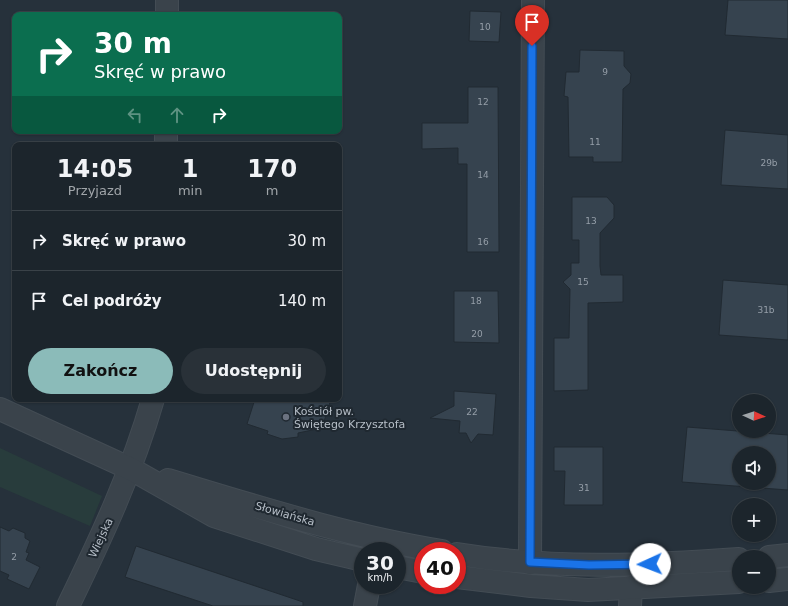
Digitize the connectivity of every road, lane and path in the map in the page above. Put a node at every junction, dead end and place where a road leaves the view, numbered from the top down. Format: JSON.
{"nodes":[{"id":1,"x":167,"y":0,"type":"edge"},
{"id":2,"x":533,"y":0,"type":"edge"},
{"id":3,"x":167,"y":12,"type":"edge"},
{"id":4,"x":152,"y":402,"type":"edge"},
{"id":5,"x":0,"y":408,"type":"edge"},
{"id":6,"x":131,"y":469,"type":"junction"},
{"id":7,"x":414,"y":546,"type":"edge"},
{"id":8,"x":466,"y":555,"type":"edge"},
{"id":9,"x":788,"y":555,"type":"edge"},
{"id":10,"x":776,"y":556,"type":"edge"},
{"id":11,"x":354,"y":558,"type":"edge"},
{"id":12,"x":732,"y":559,"type":"edge"},
{"id":13,"x":530,"y":562,"type":"junction"},
{"id":14,"x":788,"y":578,"type":"edge"},
{"id":15,"x":466,"y":579,"type":"edge"},
{"id":16,"x":776,"y":580,"type":"edge"},
{"id":17,"x":732,"y":583,"type":"edge"},
{"id":18,"x":367,"y":594,"type":"edge"},
{"id":19,"x":631,"y":597,"type":"edge"},
{"id":20,"x":68,"y":606,"type":"edge"},
{"id":21,"x":365,"y":606,"type":"edge"}],
"edges":[{"from":1,"to":3,"type":"street"},
{"from":2,"to":13,"type":"street"},
{"from":4,"to":6,"type":"street","name":"Wiejska"},
{"from":5,"to":6,"type":"street","name":"Słowiańska"},
{"from":6,"to":7,"type":"street","name":"Słowiańska"},
{"from":6,"to":11,"type":"street","name":"Słowiańska"},
{"from":6,"to":20,"type":"street","name":"Wiejska"},
{"from":8,"to":13,"type":"street"},
{"from":9,"to":10,"type":"street"},
{"from":12,"to":13,"type":"street"},
{"from":14,"to":16,"type":"street"},
{"from":15,"to":19,"type":"street"},
{"from":17,"to":19,"type":"street"},
{"from":18,"to":21,"type":"street"}]}
